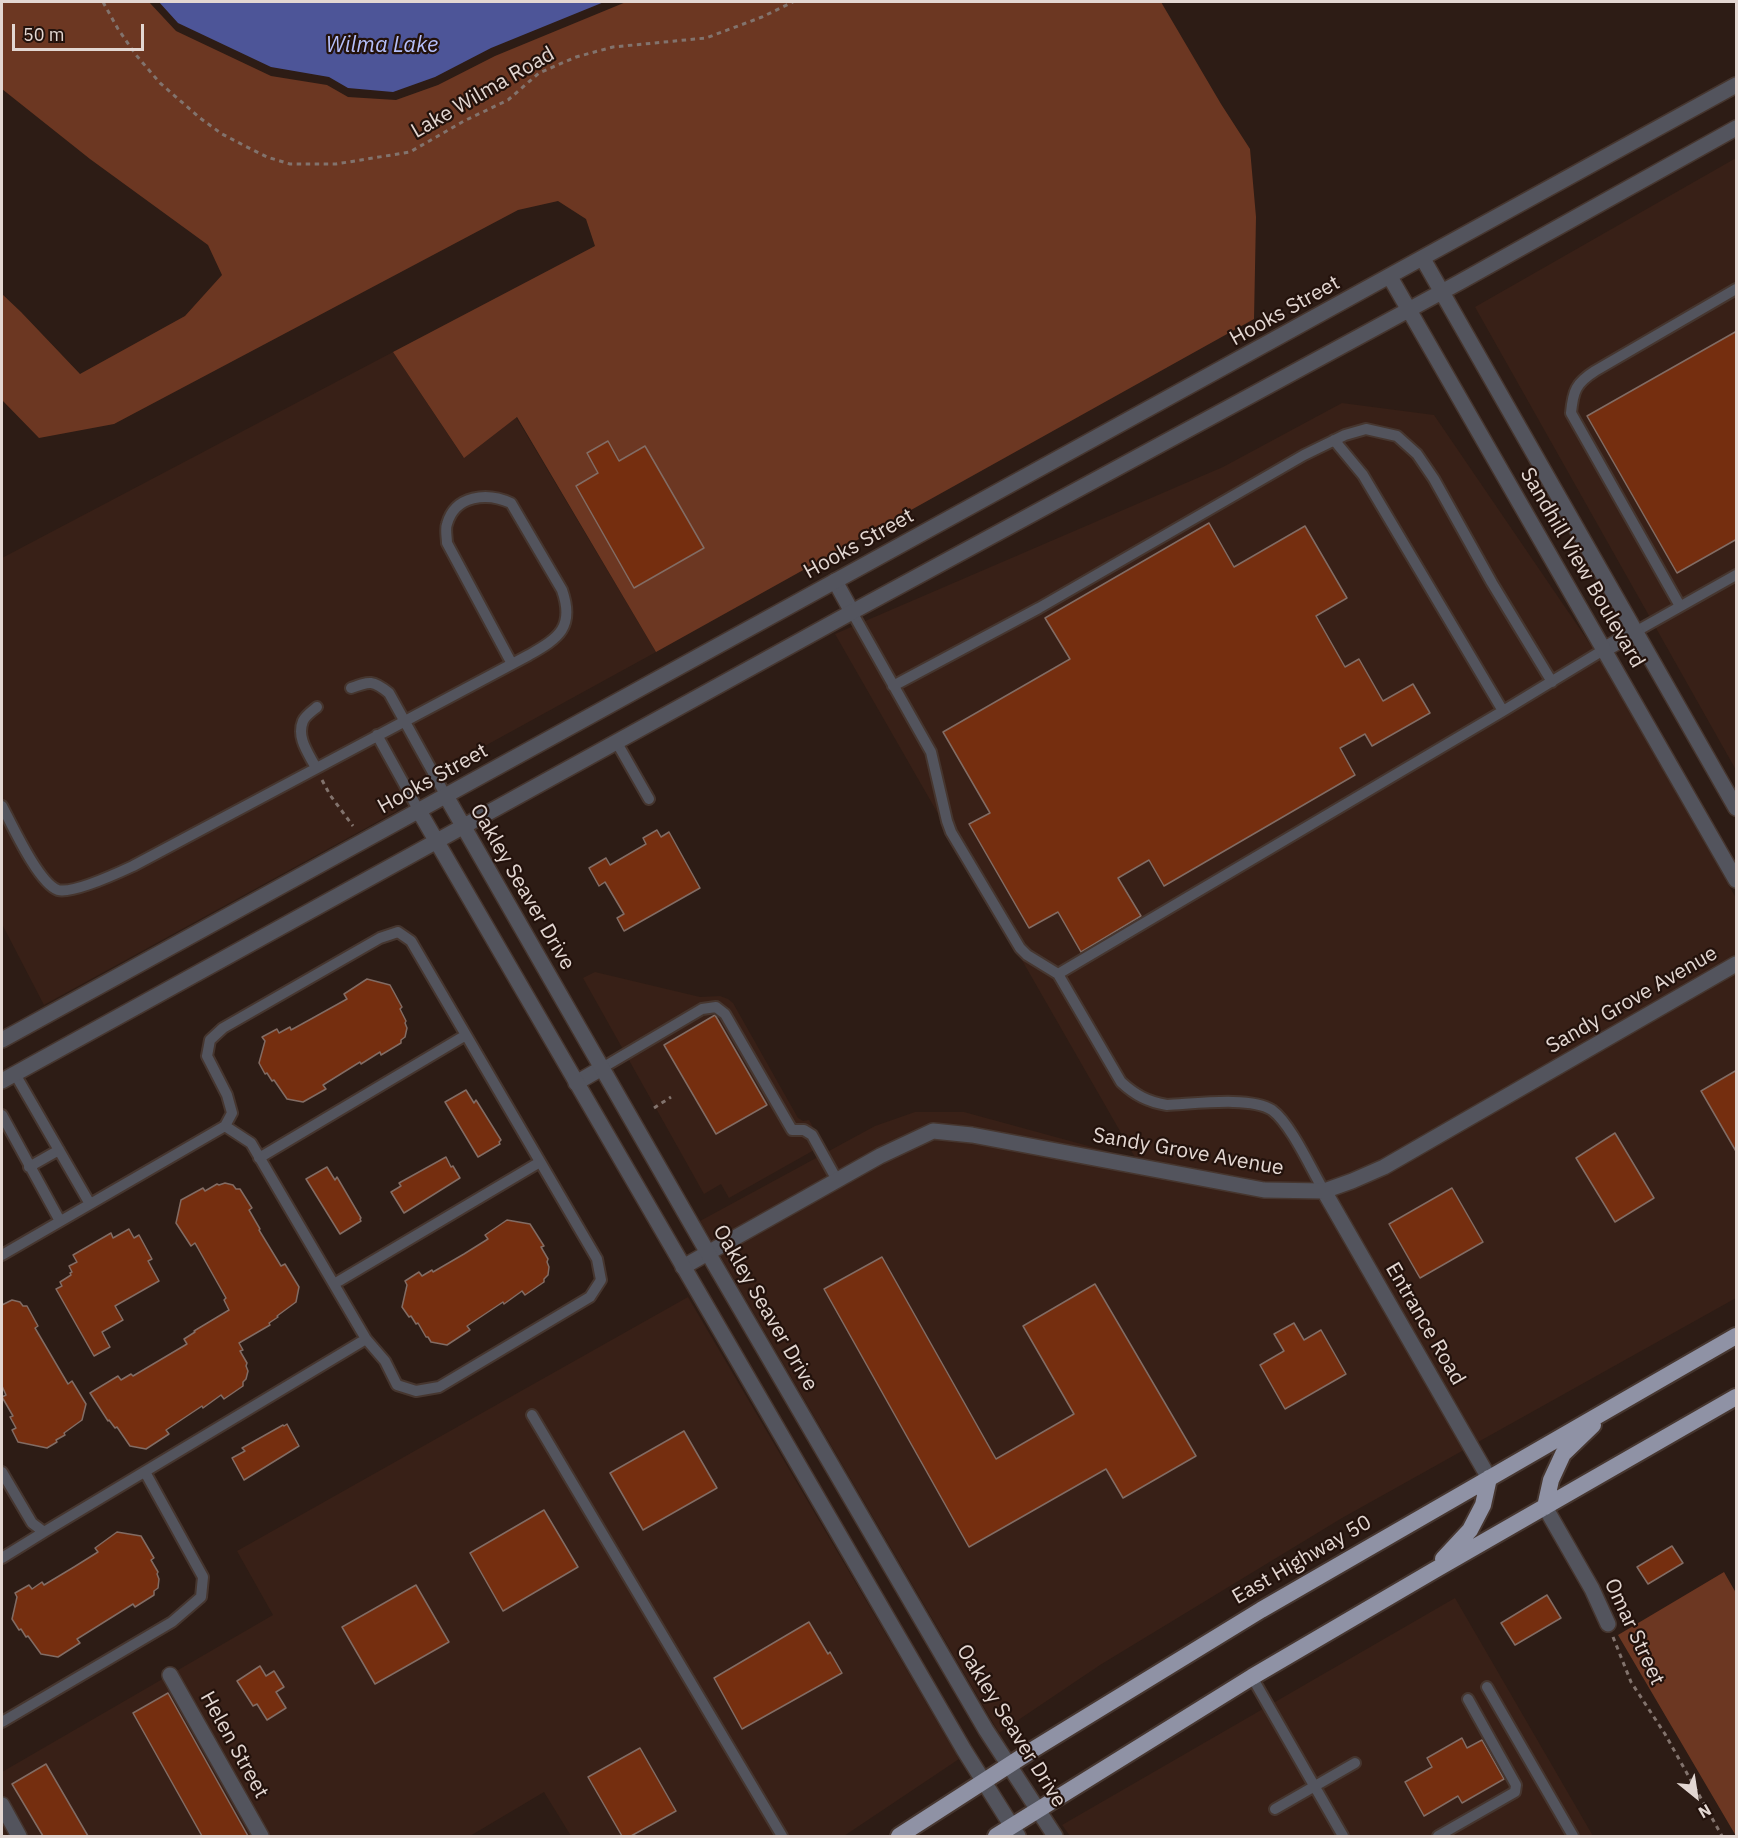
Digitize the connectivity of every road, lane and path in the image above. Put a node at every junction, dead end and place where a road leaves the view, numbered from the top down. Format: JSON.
{"nodes":[{"id":1,"x":104,"y":2,"type":"edge"},
{"id":2,"x":794,"y":2,"type":"edge"},
{"id":3,"x":1737,"y":85,"type":"edge"},
{"id":4,"x":1737,"y":128,"type":"edge"},
{"id":5,"x":1423,"y":259,"type":"junction"},
{"id":6,"x":1390,"y":277,"type":"junction"},
{"id":7,"x":1737,"y":289,"type":"edge"},
{"id":8,"x":1442,"y":292,"type":"junction"},
{"id":9,"x":1409,"y":310,"type":"junction"},
{"id":10,"x":1334,"y":440,"type":"junction"},
{"id":11,"x":1737,"y":575,"type":"edge"},
{"id":12,"x":835,"y":581,"type":"junction"},
{"id":13,"x":1680,"y":606,"type":"junction"},
{"id":14,"x":852,"y":612,"type":"junction"},
{"id":15,"x":1635,"y":632,"type":"junction"},
{"id":16,"x":1605,"y":650,"type":"junction"},
{"id":17,"x":512,"y":664,"type":"junction"},
{"id":18,"x":1552,"y":682,"type":"junction"},
{"id":19,"x":893,"y":686,"type":"junction"},
{"id":20,"x":351,"y":688,"type":"dead end"},
{"id":21,"x":317,"y":707,"type":"dead end"},
{"id":22,"x":1503,"y":711,"type":"junction"},
{"id":23,"x":405,"y":720,"type":"junction"},
{"id":24,"x":377,"y":735,"type":"junction"},
{"id":25,"x":617,"y":743,"type":"junction"},
{"id":26,"x":316,"y":768,"type":"junction"},
{"id":27,"x":322,"y":780,"type":"dead end"},
{"id":28,"x":446,"y":796,"type":"junction"},
{"id":29,"x":649,"y":799,"type":"dead end"},
{"id":30,"x":2,"y":806,"type":"edge"},
{"id":31,"x":1737,"y":808,"type":"edge"},
{"id":32,"x":419,"y":811,"type":"junction"},
{"id":33,"x":353,"y":826,"type":"dead end"},
{"id":34,"x":463,"y":828,"type":"junction"},
{"id":35,"x":437,"y":842,"type":"junction"},
{"id":36,"x":1737,"y":880,"type":"edge"},
{"id":37,"x":1737,"y":964,"type":"edge"},
{"id":38,"x":1058,"y":974,"type":"junction"},
{"id":39,"x":466,"y":1035,"type":"junction"},
{"id":40,"x":2,"y":1040,"type":"edge"},
{"id":41,"x":602,"y":1068,"type":"junction"},
{"id":42,"x":15,"y":1074,"type":"junction"},
{"id":43,"x":2,"y":1081,"type":"edge"},
{"id":44,"x":576,"y":1083,"type":"junction"},
{"id":45,"x":671,"y":1097,"type":"dead end"},
{"id":46,"x":654,"y":1108,"type":"dead end"},
{"id":47,"x":2,"y":1115,"type":"edge"},
{"id":48,"x":225,"y":1126,"type":"junction"},
{"id":49,"x":59,"y":1150,"type":"junction"},
{"id":50,"x":260,"y":1158,"type":"junction"},
{"id":51,"x":540,"y":1162,"type":"junction"},
{"id":52,"x":29,"y":1167,"type":"junction"},
{"id":53,"x":837,"y":1180,"type":"junction"},
{"id":54,"x":1324,"y":1191,"type":"junction"},
{"id":55,"x":90,"y":1204,"type":"junction"},
{"id":56,"x":60,"y":1221,"type":"junction"},
{"id":57,"x":708,"y":1253,"type":"junction"},
{"id":58,"x":2,"y":1255,"type":"edge"},
{"id":59,"x":683,"y":1267,"type":"junction"},
{"id":60,"x":334,"y":1284,"type":"junction"},
{"id":61,"x":1737,"y":1336,"type":"edge"},
{"id":62,"x":366,"y":1339,"type":"junction"},
{"id":63,"x":1737,"y":1397,"type":"edge"},
{"id":64,"x":1611,"y":1407,"type":"junction"},
{"id":65,"x":532,"y":1415,"type":"dead end"},
{"id":66,"x":2,"y":1472,"type":"edge"},
{"id":67,"x":145,"y":1472,"type":"junction"},
{"id":68,"x":1489,"y":1478,"type":"junction"},
{"id":69,"x":1545,"y":1507,"type":"junction"},
{"id":70,"x":44,"y":1532,"type":"junction"},
{"id":71,"x":2,"y":1558,"type":"edge"},
{"id":72,"x":1433,"y":1571,"type":"junction"},
{"id":73,"x":1608,"y":1624,"type":"joint"},
{"id":74,"x":170,"y":1675,"type":"dead end"},
{"id":75,"x":1252,"y":1677,"type":"junction"},
{"id":76,"x":1487,"y":1687,"type":"dead end"},
{"id":77,"x":1468,"y":1699,"type":"dead end"},
{"id":78,"x":2,"y":1722,"type":"edge"},
{"id":79,"x":1355,"y":1763,"type":"dead end"},
{"id":80,"x":1010,"y":1765,"type":"junction"},
{"id":81,"x":984,"y":1781,"type":"junction"},
{"id":82,"x":1315,"y":1786,"type":"junction"},
{"id":83,"x":2,"y":1805,"type":"edge"},
{"id":84,"x":1038,"y":1809,"type":"junction"},
{"id":85,"x":1275,"y":1809,"type":"dead end"},
{"id":86,"x":1015,"y":1831,"type":"edge"},
{"id":87,"x":19,"y":1836,"type":"edge"},
{"id":88,"x":261,"y":1836,"type":"edge"},
{"id":89,"x":782,"y":1836,"type":"edge"},
{"id":90,"x":899,"y":1836,"type":"edge"},
{"id":91,"x":996,"y":1836,"type":"edge"},
{"id":92,"x":1055,"y":1836,"type":"edge"},
{"id":93,"x":1344,"y":1836,"type":"edge"},
{"id":94,"x":1438,"y":1836,"type":"edge"},
{"id":95,"x":1573,"y":1836,"type":"edge"},
{"id":96,"x":1722,"y":1836,"type":"edge"}],
"edges":[{"from":1,"to":2,"type":"path","name":"Lake Wilma Road"},
{"from":3,"to":5,"type":"street","name":"Hooks Street"},
{"from":4,"to":8,"type":"street"},
{"from":5,"to":6,"type":"street","name":"Hooks Street"},
{"from":5,"to":8,"type":"street","name":"Sandhill View Boulevard"},
{"from":6,"to":9,"type":"street","name":"Sandhill View Boulevard"},
{"from":6,"to":12,"type":"street","name":"Hooks Street"},
{"from":7,"to":13,"type":"lane"},
{"from":8,"to":9,"type":"street"},
{"from":8,"to":15,"type":"street","name":"Sandhill View Boulevard"},
{"from":9,"to":14,"type":"street"},
{"from":9,"to":16,"type":"street","name":"Sandhill View Boulevard"},
{"from":10,"to":18,"type":"lane"},
{"from":10,"to":19,"type":"lane"},
{"from":10,"to":22,"type":"lane"},
{"from":11,"to":13,"type":"lane"},
{"from":12,"to":14,"type":"street"},
{"from":12,"to":28,"type":"street","name":"Hooks Street"},
{"from":13,"to":15,"type":"lane"},
{"from":14,"to":19,"type":"lane"},
{"from":14,"to":25,"type":"street"},
{"from":15,"to":16,"type":"street"},
{"from":15,"to":31,"type":"street","name":"Sandhill View Boulevard"},
{"from":16,"to":18,"type":"lane"},
{"from":16,"to":36,"type":"street","name":"Sandhill View Boulevard"},
{"from":17,"to":17,"type":"lane"},
{"from":17,"to":23,"type":"lane"},
{"from":18,"to":22,"type":"lane"},
{"from":19,"to":38,"type":"lane"},
{"from":20,"to":23,"type":"lane"},
{"from":21,"to":26,"type":"lane"},
{"from":22,"to":38,"type":"lane"},
{"from":23,"to":24,"type":"lane"},
{"from":23,"to":28,"type":"lane"},
{"from":24,"to":26,"type":"lane"},
{"from":24,"to":32,"type":"lane"},
{"from":25,"to":29,"type":"lane"},
{"from":25,"to":34,"type":"street"},
{"from":26,"to":30,"type":"lane"},
{"from":27,"to":33,"type":"path"},
{"from":28,"to":32,"type":"street","name":"Hooks Street"},
{"from":28,"to":34,"type":"street","name":"Oakley Seaver Drive"},
{"from":32,"to":35,"type":"street"},
{"from":32,"to":40,"type":"street","name":"Hooks Street"},
{"from":34,"to":35,"type":"street"},
{"from":34,"to":41,"type":"street","name":"Oakley Seaver Drive"},
{"from":35,"to":42,"type":"street"},
{"from":35,"to":44,"type":"street"},
{"from":37,"to":54,"type":"street","name":"Sandy Grove Avenue"},
{"from":38,"to":54,"type":"lane"},
{"from":39,"to":48,"type":"lane"},
{"from":39,"to":50,"type":"lane"},
{"from":39,"to":51,"type":"lane"},
{"from":41,"to":44,"type":"street"},
{"from":41,"to":53,"type":"lane"},
{"from":41,"to":57,"type":"street","name":"Oakley Seaver Drive"},
{"from":42,"to":43,"type":"street"},
{"from":42,"to":49,"type":"lane"},
{"from":44,"to":59,"type":"street"},
{"from":45,"to":46,"type":"path"},
{"from":47,"to":52,"type":"lane"},
{"from":48,"to":50,"type":"lane"},
{"from":48,"to":55,"type":"lane"},
{"from":49,"to":52,"type":"lane"},
{"from":49,"to":55,"type":"lane"},
{"from":50,"to":60,"type":"lane"},
{"from":51,"to":60,"type":"lane"},
{"from":51,"to":62,"type":"lane"},
{"from":52,"to":56,"type":"lane"},
{"from":53,"to":54,"type":"street","name":"Sandy Grove Avenue"},
{"from":53,"to":57,"type":"street","name":"Sandy Grove Avenue"},
{"from":54,"to":68,"type":"street","name":"Entrance Road"},
{"from":55,"to":56,"type":"lane"},
{"from":56,"to":58,"type":"lane"},
{"from":57,"to":59,"type":"street","name":"Sandy Grove Avenue"},
{"from":57,"to":80,"type":"street","name":"Oakley Seaver Drive"},
{"from":59,"to":81,"type":"street"},
{"from":60,"to":62,"type":"lane"},
{"from":61,"to":64,"type":"highway","name":"East Highway 50"},
{"from":62,"to":67,"type":"lane"},
{"from":63,"to":69,"type":"highway"},
{"from":64,"to":68,"type":"highway","name":"East Highway 50"},
{"from":64,"to":69,"type":"highway"},
{"from":65,"to":89,"type":"lane"},
{"from":66,"to":70,"type":"lane"},
{"from":67,"to":70,"type":"lane"},
{"from":67,"to":78,"type":"lane"},
{"from":68,"to":72,"type":"highway"},
{"from":68,"to":80,"type":"highway","name":"East Highway 50"},
{"from":69,"to":72,"type":"highway"},
{"from":69,"to":73,"type":"street","name":"Omar Street"},
{"from":70,"to":71,"type":"lane"},
{"from":72,"to":75,"type":"highway"},
{"from":73,"to":96,"type":"path","name":"Omar Street"},
{"from":74,"to":88,"type":"street","name":"Helen Street"},
{"from":75,"to":82,"type":"lane"},
{"from":75,"to":84,"type":"highway"},
{"from":76,"to":95,"type":"lane"},
{"from":77,"to":94,"type":"lane"},
{"from":79,"to":82,"type":"lane"},
{"from":80,"to":81,"type":"highway","name":"East Highway 50"},
{"from":80,"to":84,"type":"street","name":"Oakley Seaver Drive"},
{"from":81,"to":86,"type":"street"},
{"from":81,"to":90,"type":"highway","name":"East Highway 50"},
{"from":82,"to":85,"type":"lane"},
{"from":82,"to":93,"type":"lane"},
{"from":83,"to":87,"type":"street"},
{"from":84,"to":86,"type":"highway"},
{"from":84,"to":92,"type":"street","name":"Oakley Seaver Drive"},
{"from":86,"to":91,"type":"highway"}]}
